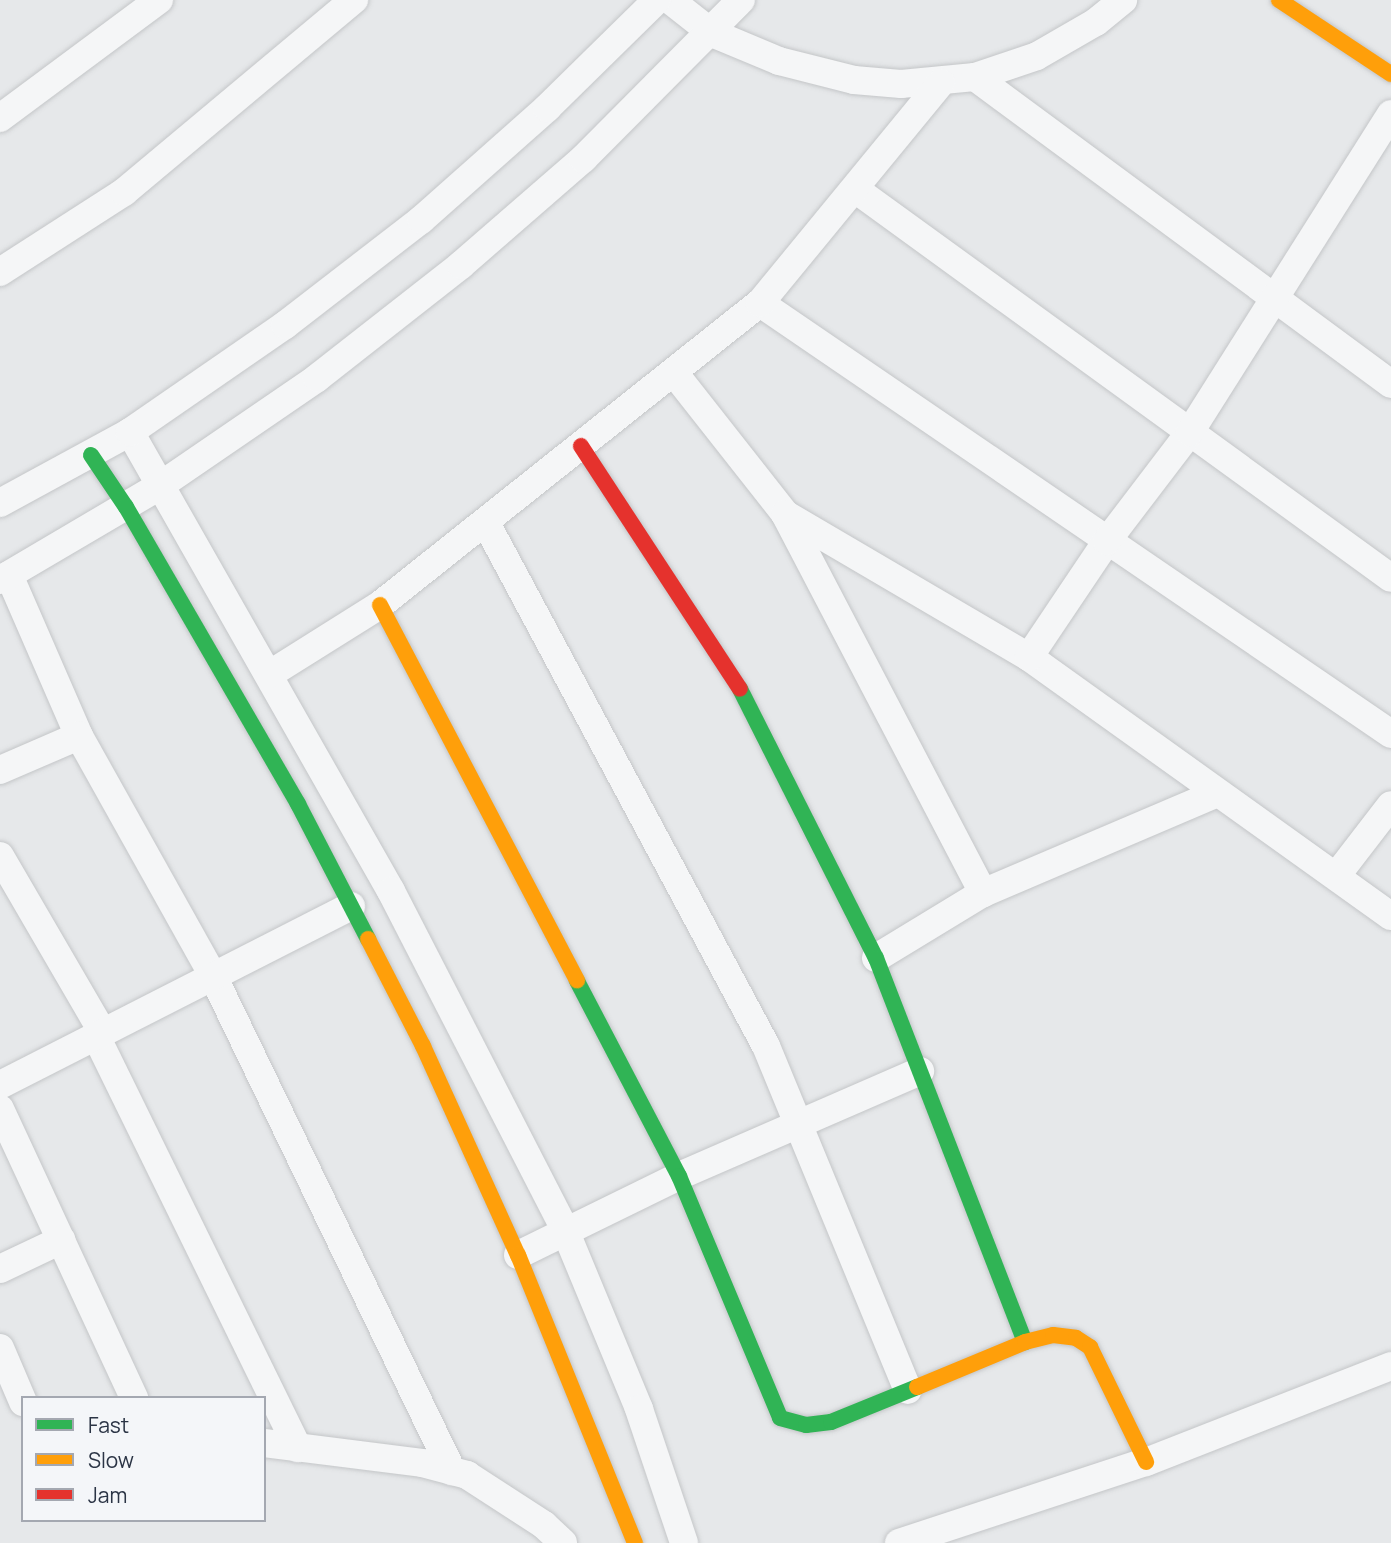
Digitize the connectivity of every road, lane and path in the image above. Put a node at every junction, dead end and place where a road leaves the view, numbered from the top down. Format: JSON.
{"nodes":[{"id":1,"x":354,"y":0,"type":"edge"},
{"id":2,"x":657,"y":0,"type":"edge"},
{"id":3,"x":670,"y":0,"type":"edge"},
{"id":4,"x":741,"y":0,"type":"edge"},
{"id":5,"x":1123,"y":0,"type":"edge"},
{"id":6,"x":1279,"y":0,"type":"edge"},
{"id":7,"x":139,"y":5,"type":"edge"},
{"id":8,"x":712,"y":33,"type":"junction"},
{"id":9,"x":1391,"y":74,"type":"edge"},
{"id":10,"x":975,"y":77,"type":"junction"},
{"id":11,"x":940,"y":83,"type":"junction"},
{"id":12,"x":1391,"y":114,"type":"edge"},
{"id":13,"x":1,"y":115,"type":"edge"},
{"id":14,"x":855,"y":189,"type":"junction"},
{"id":15,"x":0,"y":272,"type":"edge"},
{"id":16,"x":1273,"y":299,"type":"junction"},
{"id":17,"x":760,"y":303,"type":"junction"},
{"id":18,"x":675,"y":374,"type":"junction"},
{"id":19,"x":1391,"y":384,"type":"edge"},
{"id":20,"x":130,"y":432,"type":"junction"},
{"id":21,"x":1190,"y":432,"type":"junction"},
{"id":22,"x":581,"y":446,"type":"junction"},
{"id":23,"x":91,"y":455,"type":"junction"},
{"id":24,"x":161,"y":485,"type":"junction"},
{"id":25,"x":0,"y":503,"type":"edge"},
{"id":26,"x":126,"y":507,"type":"junction"},
{"id":27,"x":785,"y":514,"type":"junction"},
{"id":28,"x":486,"y":523,"type":"junction"},
{"id":29,"x":1107,"y":541,"type":"junction"},
{"id":30,"x":5,"y":578,"type":"edge"},
{"id":31,"x":1391,"y":578,"type":"edge"},
{"id":32,"x":380,"y":605,"type":"junction"},
{"id":33,"x":1028,"y":657,"type":"junction"},
{"id":34,"x":270,"y":674,"type":"junction"},
{"id":35,"x":1391,"y":734,"type":"edge"},
{"id":36,"x":79,"y":736,"type":"junction"},
{"id":37,"x":0,"y":770,"type":"edge"},
{"id":38,"x":1217,"y":793,"type":"junction"},
{"id":39,"x":1391,"y":805,"type":"edge"},
{"id":40,"x":0,"y":856,"type":"edge"},
{"id":41,"x":1337,"y":875,"type":"junction"},
{"id":42,"x":983,"y":893,"type":"junction"},
{"id":43,"x":351,"y":906,"type":"junction"},
{"id":44,"x":1391,"y":916,"type":"edge"},
{"id":45,"x":410,"y":927,"type":"junction"},
{"id":46,"x":373,"y":949,"type":"junction"},
{"id":47,"x":876,"y":958,"type":"junction"},
{"id":48,"x":213,"y":976,"type":"junction"},
{"id":49,"x":99,"y":1034,"type":"junction"},
{"id":50,"x":920,"y":1071,"type":"junction"},
{"id":51,"x":0,"y":1085,"type":"edge"},
{"id":52,"x":0,"y":1110,"type":"edge"},
{"id":53,"x":799,"y":1125,"type":"junction"},
{"id":54,"x":679,"y":1176,"type":"junction"},
{"id":55,"x":565,"y":1230,"type":"junction"},
{"id":56,"x":61,"y":1240,"type":"junction"},
{"id":57,"x":518,"y":1255,"type":"junction"},
{"id":58,"x":0,"y":1269,"type":"edge"},
{"id":59,"x":1025,"y":1342,"type":"junction"},
{"id":60,"x":0,"y":1348,"type":"edge"},
{"id":61,"x":1391,"y":1366,"type":"edge"},
{"id":62,"x":908,"y":1390,"type":"junction"},
{"id":63,"x":133,"y":1396,"type":"edge"},
{"id":64,"x":21,"y":1397,"type":"edge"},
{"id":65,"x":0,"y":1408,"type":"edge"},
{"id":66,"x":21,"y":1409,"type":"edge"},
{"id":67,"x":266,"y":1443,"type":"edge"},
{"id":68,"x":299,"y":1448,"type":"junction"},
{"id":69,"x":1146,"y":1462,"type":"junction"},
{"id":70,"x":452,"y":1471,"type":"junction"},
{"id":71,"x":563,"y":1543,"type":"edge"},
{"id":72,"x":635,"y":1543,"type":"edge"},
{"id":73,"x":684,"y":1543,"type":"edge"},
{"id":74,"x":899,"y":1543,"type":"edge"}],
"edges":[{"from":1,"to":15,"type":"street"},
{"from":2,"to":20,"type":"street"},
{"from":3,"to":8,"type":"street"},
{"from":4,"to":8,"type":"street"},
{"from":5,"to":10,"type":"street"},
{"from":6,"to":9,"type":"street"},
{"from":7,"to":13,"type":"street"},
{"from":8,"to":11,"type":"street"},
{"from":8,"to":24,"type":"street"},
{"from":10,"to":11,"type":"street"},
{"from":10,"to":16,"type":"street"},
{"from":11,"to":14,"type":"street"},
{"from":12,"to":16,"type":"street"},
{"from":14,"to":17,"type":"street"},
{"from":14,"to":21,"type":"street"},
{"from":16,"to":19,"type":"street"},
{"from":16,"to":21,"type":"street"},
{"from":17,"to":18,"type":"street"},
{"from":17,"to":29,"type":"street"},
{"from":18,"to":22,"type":"street"},
{"from":18,"to":27,"type":"street"},
{"from":20,"to":23,"type":"street"},
{"from":20,"to":24,"type":"street"},
{"from":21,"to":29,"type":"street"},
{"from":21,"to":31,"type":"street"},
{"from":22,"to":28,"type":"street"},
{"from":22,"to":47,"type":"street"},
{"from":23,"to":25,"type":"street"},
{"from":23,"to":26,"type":"street"},
{"from":24,"to":26,"type":"street"},
{"from":24,"to":34,"type":"street"},
{"from":26,"to":30,"type":"street"},
{"from":26,"to":43,"type":"street"},
{"from":27,"to":33,"type":"street"},
{"from":27,"to":42,"type":"street"},
{"from":28,"to":32,"type":"street"},
{"from":28,"to":53,"type":"street"},
{"from":29,"to":33,"type":"street"},
{"from":29,"to":35,"type":"street"},
{"from":30,"to":36,"type":"street"},
{"from":32,"to":34,"type":"street"},
{"from":32,"to":54,"type":"street"},
{"from":33,"to":38,"type":"street"},
{"from":34,"to":45,"type":"street"},
{"from":36,"to":37,"type":"street"},
{"from":36,"to":48,"type":"street"},
{"from":38,"to":41,"type":"street"},
{"from":38,"to":42,"type":"street"},
{"from":39,"to":41,"type":"street"},
{"from":40,"to":49,"type":"street"},
{"from":41,"to":44,"type":"street"},
{"from":42,"to":47,"type":"street"},
{"from":43,"to":46,"type":"street"},
{"from":43,"to":48,"type":"street"},
{"from":45,"to":46,"type":"street"},
{"from":45,"to":55,"type":"street"},
{"from":46,"to":57,"type":"street"},
{"from":47,"to":50,"type":"street"},
{"from":48,"to":49,"type":"street"},
{"from":48,"to":70,"type":"street"},
{"from":49,"to":51,"type":"street"},
{"from":49,"to":68,"type":"street"},
{"from":50,"to":53,"type":"street"},
{"from":50,"to":59,"type":"street"},
{"from":52,"to":56,"type":"street"},
{"from":53,"to":54,"type":"street"},
{"from":53,"to":62,"type":"street"},
{"from":54,"to":55,"type":"street"},
{"from":54,"to":62,"type":"street"},
{"from":55,"to":57,"type":"street"},
{"from":55,"to":73,"type":"street"},
{"from":56,"to":58,"type":"street"},
{"from":56,"to":63,"type":"street"},
{"from":57,"to":72,"type":"street"},
{"from":59,"to":62,"type":"street"},
{"from":59,"to":69,"type":"street"},
{"from":60,"to":64,"type":"street"},
{"from":61,"to":69,"type":"street"},
{"from":65,"to":66,"type":"street"},
{"from":67,"to":68,"type":"street"},
{"from":68,"to":70,"type":"street"},
{"from":69,"to":74,"type":"street"},
{"from":70,"to":71,"type":"street"}]}
